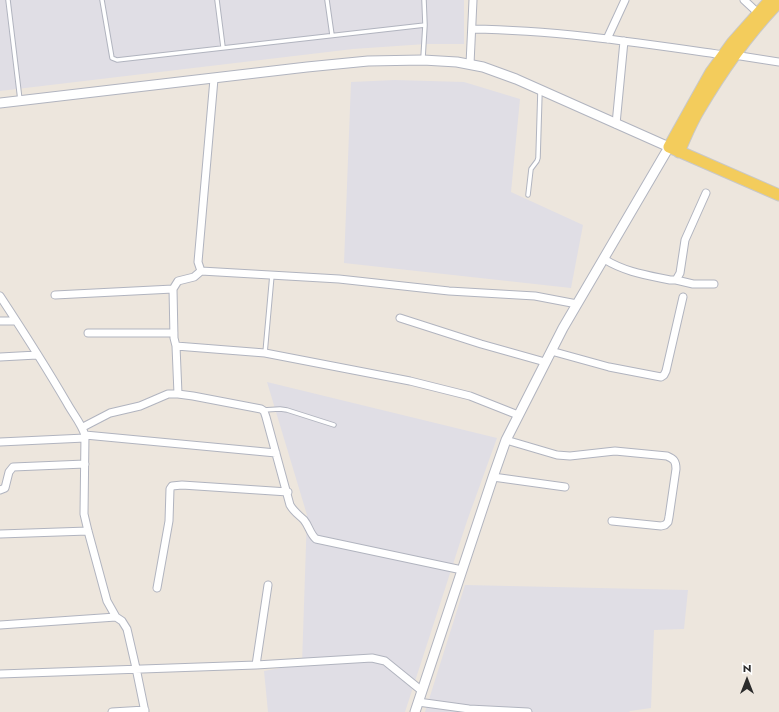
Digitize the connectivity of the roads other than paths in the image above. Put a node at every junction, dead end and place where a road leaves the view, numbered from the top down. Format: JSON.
{"nodes":[{"id":1,"x":8,"y":0,"type":"edge"},
{"id":2,"x":102,"y":0,"type":"edge"},
{"id":3,"x":217,"y":0,"type":"edge"},
{"id":4,"x":327,"y":0,"type":"edge"},
{"id":5,"x":424,"y":0,"type":"edge"},
{"id":6,"x":473,"y":0,"type":"edge"},
{"id":7,"x":625,"y":0,"type":"edge"},
{"id":8,"x":744,"y":0,"type":"edge"},
{"id":9,"x":770,"y":0,"type":"edge"},
{"id":10,"x":779,"y":2,"type":"edge"},
{"id":11,"x":758,"y":13,"type":"junction"},
{"id":12,"x":425,"y":25,"type":"junction"},
{"id":13,"x":472,"y":29,"type":"junction"},
{"id":14,"x":332,"y":35,"type":"junction"},
{"id":15,"x":607,"y":39,"type":"junction"},
{"id":16,"x":624,"y":41,"type":"junction"},
{"id":17,"x":223,"y":47,"type":"junction"},
{"id":18,"x":729,"y":55,"type":"junction"},
{"id":19,"x":423,"y":60,"type":"junction"},
{"id":20,"x":779,"y":62,"type":"edge"},
{"id":21,"x":470,"y":64,"type":"junction"},
{"id":22,"x":214,"y":79,"type":"junction"},
{"id":23,"x":540,"y":90,"type":"junction"},
{"id":24,"x":20,"y":100,"type":"junction"},
{"id":25,"x":0,"y":103,"type":"edge"},
{"id":26,"x":616,"y":124,"type":"junction"},
{"id":27,"x":674,"y":150,"type":"junction"},
{"id":28,"x":706,"y":193,"type":"dead end"},
{"id":29,"x":528,"y":195,"type":"dead end"},
{"id":30,"x":779,"y":195,"type":"edge"},
{"id":31,"x":604,"y":259,"type":"junction"},
{"id":32,"x":201,"y":271,"type":"junction"},
{"id":33,"x":272,"y":275,"type":"junction"},
{"id":34,"x":676,"y":280,"type":"junction"},
{"id":35,"x":714,"y":284,"type":"dead end"},
{"id":36,"x":173,"y":289,"type":"junction"},
{"id":37,"x":55,"y":295,"type":"dead end"},
{"id":38,"x":0,"y":296,"type":"edge"},
{"id":39,"x":683,"y":297,"type":"dead end"},
{"id":40,"x":577,"y":304,"type":"junction"},
{"id":41,"x":400,"y":318,"type":"dead end"},
{"id":42,"x":0,"y":321,"type":"edge"},
{"id":43,"x":16,"y":321,"type":"junction"},
{"id":44,"x":88,"y":333,"type":"dead end"},
{"id":45,"x":174,"y":333,"type":"junction"},
{"id":46,"x":176,"y":346,"type":"junction"},
{"id":47,"x":551,"y":351,"type":"junction"},
{"id":48,"x":266,"y":353,"type":"junction"},
{"id":49,"x":37,"y":355,"type":"junction"},
{"id":50,"x":0,"y":357,"type":"edge"},
{"id":51,"x":545,"y":362,"type":"junction"},
{"id":52,"x":178,"y":394,"type":"junction"},
{"id":53,"x":262,"y":410,"type":"junction"},
{"id":54,"x":518,"y":415,"type":"junction"},
{"id":55,"x":334,"y":425,"type":"dead end"},
{"id":56,"x":83,"y":427,"type":"junction"},
{"id":57,"x":85,"y":436,"type":"junction"},
{"id":58,"x":506,"y":440,"type":"junction"},
{"id":59,"x":0,"y":442,"type":"edge"},
{"id":60,"x":276,"y":453,"type":"junction"},
{"id":61,"x":85,"y":464,"type":"junction"},
{"id":62,"x":493,"y":476,"type":"junction"},
{"id":63,"x":565,"y":487,"type":"dead end"},
{"id":64,"x":0,"y":490,"type":"edge"},
{"id":65,"x":288,"y":492,"type":"junction"},
{"id":66,"x":612,"y":521,"type":"dead end"},
{"id":67,"x":88,"y":531,"type":"junction"},
{"id":68,"x":0,"y":534,"type":"edge"},
{"id":69,"x":462,"y":570,"type":"junction"},
{"id":70,"x":268,"y":585,"type":"dead end"},
{"id":71,"x":157,"y":588,"type":"dead end"},
{"id":72,"x":116,"y":617,"type":"junction"},
{"id":73,"x":0,"y":625,"type":"edge"},
{"id":74,"x":256,"y":664,"type":"junction"},
{"id":75,"x":136,"y":668,"type":"junction"},
{"id":76,"x":0,"y":674,"type":"edge"},
{"id":77,"x":422,"y":690,"type":"junction"},
{"id":78,"x":418,"y":702,"type":"junction"},
{"id":79,"x":145,"y":711,"type":"edge"},
{"id":80,"x":112,"y":712,"type":"edge"},
{"id":81,"x":415,"y":712,"type":"edge"},
{"id":82,"x":528,"y":712,"type":"edge"}],
"edges":[{"from":1,"to":24,"type":"lane"},
{"from":2,"to":17,"type":"lane"},
{"from":3,"to":17,"type":"lane"},
{"from":4,"to":14,"type":"lane"},
{"from":5,"to":12,"type":"lane"},
{"from":6,"to":13,"type":"street"},
{"from":7,"to":15,"type":"street"},
{"from":8,"to":11,"type":"street"},
{"from":9,"to":11,"type":"main road"},
{"from":10,"to":18,"type":"main road"},
{"from":11,"to":18,"type":"main road"},
{"from":12,"to":14,"type":"lane"},
{"from":12,"to":19,"type":"lane"},
{"from":13,"to":15,"type":"street"},
{"from":13,"to":21,"type":"street"},
{"from":14,"to":17,"type":"lane"},
{"from":15,"to":16,"type":"street"},
{"from":16,"to":18,"type":"street"},
{"from":16,"to":26,"type":"street"},
{"from":18,"to":20,"type":"street"},
{"from":18,"to":27,"type":"main road"},
{"from":19,"to":21,"type":"main road"},
{"from":19,"to":22,"type":"main road"},
{"from":21,"to":23,"type":"main road"},
{"from":22,"to":24,"type":"main road"},
{"from":22,"to":32,"type":"street"},
{"from":23,"to":26,"type":"main road"},
{"from":23,"to":29,"type":"lane"},
{"from":24,"to":25,"type":"main road"},
{"from":26,"to":27,"type":"main road"},
{"from":27,"to":30,"type":"main road"},
{"from":27,"to":31,"type":"main road"},
{"from":28,"to":34,"type":"street"},
{"from":31,"to":34,"type":"street"},
{"from":31,"to":40,"type":"main road"},
{"from":32,"to":33,"type":"street"},
{"from":32,"to":36,"type":"street"},
{"from":33,"to":40,"type":"street"},
{"from":33,"to":48,"type":"lane"},
{"from":34,"to":35,"type":"street"},
{"from":36,"to":37,"type":"street"},
{"from":36,"to":45,"type":"street"},
{"from":38,"to":43,"type":"street"},
{"from":39,"to":47,"type":"street"},
{"from":40,"to":47,"type":"main road"},
{"from":41,"to":51,"type":"street"},
{"from":42,"to":43,"type":"street"},
{"from":43,"to":49,"type":"street"},
{"from":44,"to":45,"type":"street"},
{"from":45,"to":46,"type":"street"},
{"from":46,"to":48,"type":"street"},
{"from":46,"to":52,"type":"street"},
{"from":47,"to":51,"type":"main road"},
{"from":48,"to":54,"type":"street"},
{"from":49,"to":50,"type":"street"},
{"from":49,"to":56,"type":"street"},
{"from":51,"to":54,"type":"main road"},
{"from":52,"to":53,"type":"street"},
{"from":52,"to":56,"type":"street"},
{"from":53,"to":55,"type":"lane"},
{"from":53,"to":60,"type":"street"},
{"from":54,"to":58,"type":"main road"},
{"from":56,"to":57,"type":"street"},
{"from":57,"to":59,"type":"street"},
{"from":57,"to":60,"type":"street"},
{"from":57,"to":61,"type":"street"},
{"from":58,"to":62,"type":"main road"},
{"from":58,"to":66,"type":"street"},
{"from":60,"to":65,"type":"street"},
{"from":61,"to":64,"type":"street"},
{"from":61,"to":67,"type":"street"},
{"from":62,"to":63,"type":"street"},
{"from":62,"to":69,"type":"main road"},
{"from":65,"to":69,"type":"street"},
{"from":65,"to":71,"type":"street"},
{"from":67,"to":68,"type":"street"},
{"from":67,"to":72,"type":"street"},
{"from":69,"to":77,"type":"main road"},
{"from":70,"to":74,"type":"street"},
{"from":72,"to":73,"type":"street"},
{"from":72,"to":75,"type":"street"},
{"from":74,"to":75,"type":"street"},
{"from":74,"to":77,"type":"street"},
{"from":75,"to":76,"type":"street"},
{"from":75,"to":79,"type":"street"},
{"from":77,"to":78,"type":"main road"},
{"from":78,"to":81,"type":"main road"},
{"from":78,"to":82,"type":"street"},
{"from":79,"to":80,"type":"street"}]}
